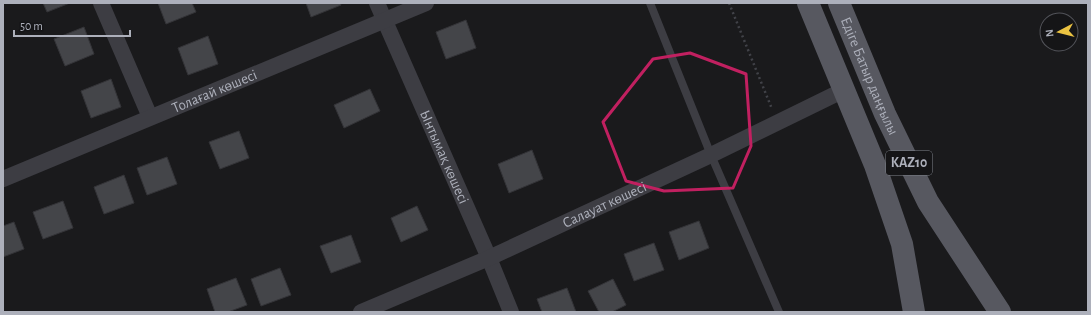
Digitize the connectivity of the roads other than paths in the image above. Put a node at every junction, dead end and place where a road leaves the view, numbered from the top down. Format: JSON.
{"nodes":[{"id":1,"x":101,"y":3,"type":"edge"},
{"id":2,"x":377,"y":3,"type":"edge"},
{"id":3,"x":426,"y":3,"type":"edge"},
{"id":4,"x":650,"y":3,"type":"edge"},
{"id":5,"x":808,"y":3,"type":"edge"},
{"id":6,"x":839,"y":3,"type":"edge"},
{"id":7,"x":384,"y":19,"type":"junction"},
{"id":8,"x":844,"y":90,"type":"junction"},
{"id":9,"x":150,"y":117,"type":"junction"},
{"id":10,"x":711,"y":155,"type":"junction"},
{"id":11,"x":3,"y":179,"type":"edge"},
{"id":12,"x":489,"y":258,"type":"junction"},
{"id":13,"x":361,"y":312,"type":"edge"},
{"id":14,"x":511,"y":312,"type":"edge"},
{"id":15,"x":779,"y":312,"type":"edge"},
{"id":16,"x":914,"y":312,"type":"edge"},
{"id":17,"x":1000,"y":312,"type":"edge"}],
"edges":[{"from":1,"to":9,"type":"street"},
{"from":2,"to":7,"type":"street","name":"Ынтымақ көшесі"},
{"from":3,"to":7,"type":"street","name":"Толағай көшесі"},
{"from":4,"to":10,"type":"lane"},
{"from":5,"to":8,"type":"main road","name":"Едіге Батыр даңғылы","number":"KAZ10"},
{"from":6,"to":17,"type":"main road","name":"Едіге Батыр даңғылы","number":"KAZ10"},
{"from":7,"to":9,"type":"street","name":"Толағай көшесі"},
{"from":7,"to":12,"type":"street","name":"Ынтымақ көшесі"},
{"from":8,"to":10,"type":"street","name":"Салауат көшесі"},
{"from":8,"to":16,"type":"main road","name":"Едіге Батыр даңғылы","number":"KAZ10"},
{"from":9,"to":11,"type":"street","name":"Толағай көшесі"},
{"from":10,"to":12,"type":"street","name":"Салауат көшесі"},
{"from":10,"to":15,"type":"lane"},
{"from":12,"to":13,"type":"street","name":"Салауат көшесі"},
{"from":12,"to":14,"type":"street","name":"Ынтымақ көшесі"}]}
